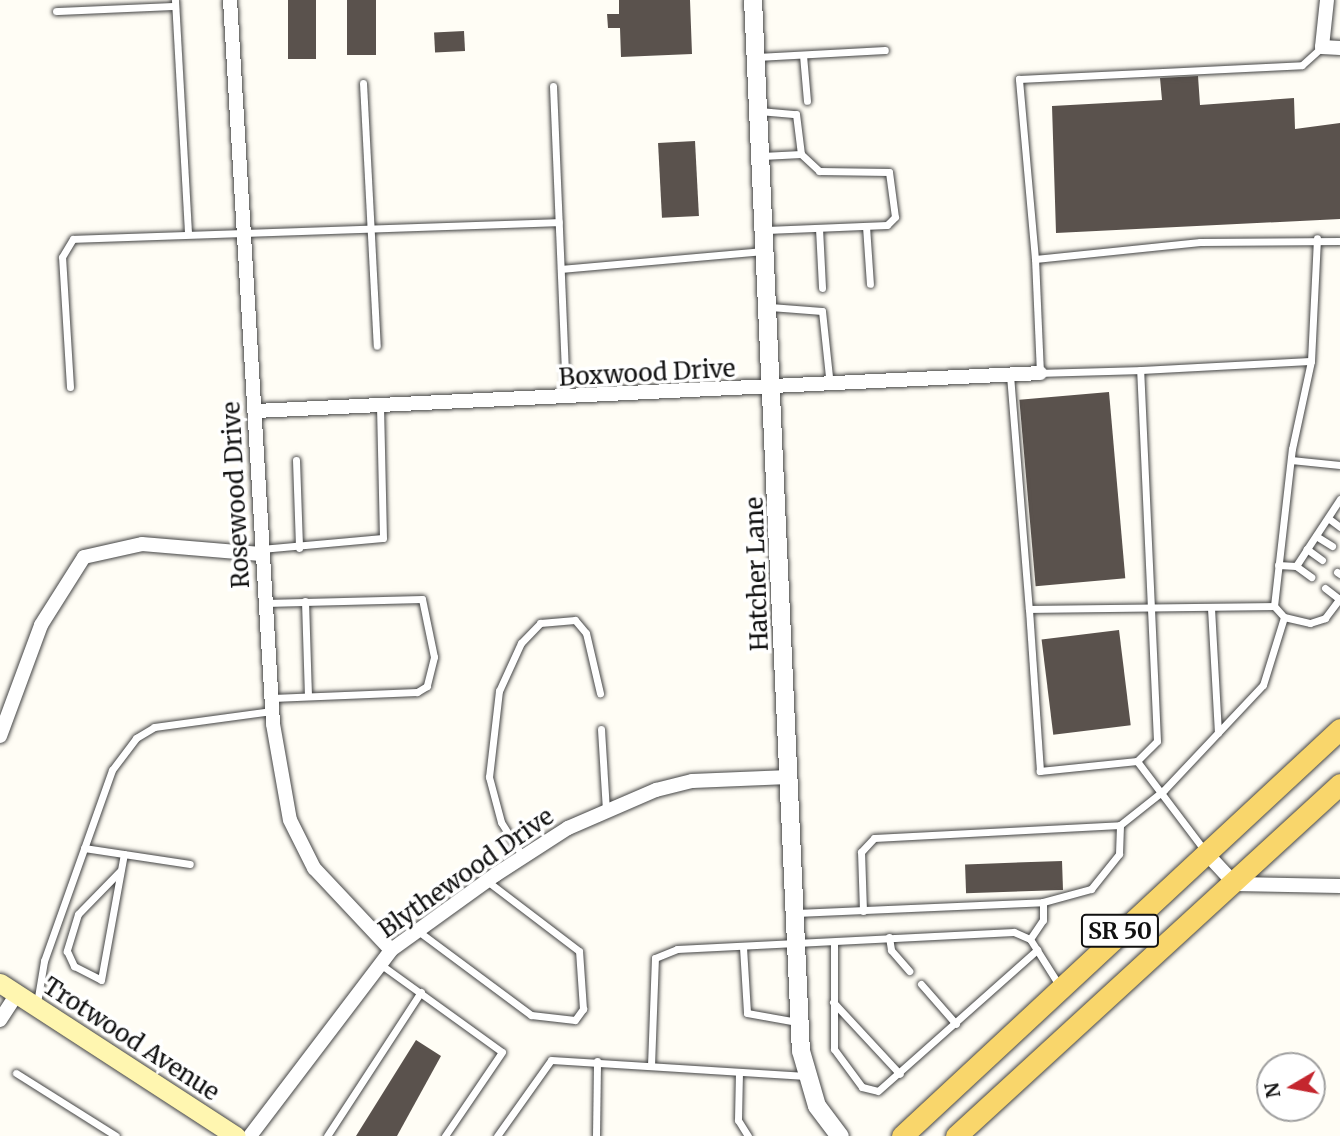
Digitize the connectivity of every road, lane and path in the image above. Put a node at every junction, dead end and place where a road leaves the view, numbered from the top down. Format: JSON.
{"nodes":[{"id":1,"x":230,"y":0,"type":"edge"},
{"id":2,"x":753,"y":0,"type":"edge"},
{"id":3,"x":1327,"y":0,"type":"edge"},
{"id":4,"x":175,"y":3,"type":"edge"},
{"id":5,"x":56,"y":11,"type":"dead end"},
{"id":6,"x":1322,"y":47,"type":"junction"},
{"id":7,"x":1340,"y":48,"type":"edge"},
{"id":8,"x":885,"y":50,"type":"dead end"},
{"id":9,"x":803,"y":55,"type":"junction"},
{"id":10,"x":756,"y":57,"type":"junction"},
{"id":11,"x":363,"y":83,"type":"dead end"},
{"id":12,"x":553,"y":86,"type":"dead end"},
{"id":13,"x":807,"y":101,"type":"dead end"},
{"id":14,"x":759,"y":111,"type":"junction"},
{"id":15,"x":801,"y":154,"type":"junction"},
{"id":16,"x":762,"y":156,"type":"junction"},
{"id":17,"x":559,"y":222,"type":"junction"},
{"id":18,"x":371,"y":224,"type":"junction"},
{"id":19,"x":866,"y":226,"type":"junction"},
{"id":20,"x":819,"y":228,"type":"junction"},
{"id":21,"x":766,"y":230,"type":"junction"},
{"id":22,"x":244,"y":231,"type":"junction"},
{"id":23,"x":188,"y":234,"type":"junction"},
{"id":24,"x":1317,"y":238,"type":"junction"},
{"id":25,"x":1340,"y":241,"type":"edge"},
{"id":26,"x":767,"y":251,"type":"junction"},
{"id":27,"x":1035,"y":259,"type":"junction"},
{"id":28,"x":561,"y":269,"type":"junction"},
{"id":29,"x":870,"y":284,"type":"dead end"},
{"id":30,"x":822,"y":288,"type":"dead end"},
{"id":31,"x":770,"y":307,"type":"junction"},
{"id":32,"x":377,"y":346,"type":"dead end"},
{"id":33,"x":1311,"y":361,"type":"junction"},
{"id":34,"x":1140,"y":370,"type":"junction"},
{"id":35,"x":1040,"y":373,"type":"junction"},
{"id":36,"x":1010,"y":375,"type":"junction"},
{"id":37,"x":830,"y":386,"type":"junction"},
{"id":38,"x":70,"y":387,"type":"dead end"},
{"id":39,"x":775,"y":390,"type":"junction"},
{"id":40,"x":566,"y":399,"type":"junction"},
{"id":41,"x":380,"y":408,"type":"junction"},
{"id":42,"x":256,"y":411,"type":"junction"},
{"id":43,"x":296,"y":460,"type":"dead end"},
{"id":44,"x":1291,"y":460,"type":"junction"},
{"id":45,"x":1340,"y":465,"type":"edge"},
{"id":46,"x":1339,"y":504,"type":"edge"},
{"id":47,"x":1328,"y":518,"type":"junction"},
{"id":48,"x":1340,"y":527,"type":"edge"},
{"id":49,"x":1316,"y":536,"type":"junction"},
{"id":50,"x":1332,"y":547,"type":"dead end"},
{"id":51,"x":299,"y":548,"type":"junction"},
{"id":52,"x":1307,"y":549,"type":"junction"},
{"id":53,"x":261,"y":552,"type":"junction"},
{"id":54,"x":1322,"y":560,"type":"dead end"},
{"id":55,"x":1278,"y":565,"type":"junction"},
{"id":56,"x":1296,"y":566,"type":"junction"},
{"id":57,"x":1311,"y":577,"type":"dead end"},
{"id":58,"x":1325,"y":588,"type":"dead end"},
{"id":59,"x":1340,"y":598,"type":"edge"},
{"id":60,"x":305,"y":601,"type":"junction"},
{"id":61,"x":264,"y":603,"type":"junction"},
{"id":62,"x":1274,"y":606,"type":"junction"},
{"id":63,"x":1151,"y":608,"type":"junction"},
{"id":64,"x":1211,"y":608,"type":"junction"},
{"id":65,"x":1029,"y":610,"type":"junction"},
{"id":66,"x":1284,"y":617,"type":"junction"},
{"id":67,"x":600,"y":693,"type":"dead end"},
{"id":68,"x":308,"y":696,"type":"junction"},
{"id":69,"x":271,"y":704,"type":"junction"},
{"id":70,"x":601,"y":729,"type":"dead end"},
{"id":71,"x":1340,"y":729,"type":"edge"},
{"id":72,"x":1218,"y":733,"type":"junction"},
{"id":73,"x":0,"y":736,"type":"edge"},
{"id":74,"x":1137,"y":761,"type":"junction"},
{"id":75,"x":789,"y":777,"type":"junction"},
{"id":76,"x":1340,"y":784,"type":"edge"},
{"id":77,"x":1164,"y":790,"type":"junction"},
{"id":78,"x":607,"y":810,"type":"junction"},
{"id":79,"x":1120,"y":825,"type":"junction"},
{"id":80,"x":84,"y":848,"type":"junction"},
{"id":81,"x":1207,"y":853,"type":"junction"},
{"id":82,"x":124,"y":854,"type":"junction"},
{"id":83,"x":523,"y":857,"type":"junction"},
{"id":84,"x":190,"y":864,"type":"dead end"},
{"id":85,"x":120,"y":872,"type":"junction"},
{"id":86,"x":487,"y":881,"type":"junction"},
{"id":87,"x":1236,"y":884,"type":"junction"},
{"id":88,"x":1340,"y":886,"type":"edge"},
{"id":89,"x":1043,"y":902,"type":"junction"},
{"id":90,"x":863,"y":911,"type":"junction"},
{"id":91,"x":796,"y":913,"type":"junction"},
{"id":92,"x":418,"y":931,"type":"junction"},
{"id":93,"x":889,"y":937,"type":"junction"},
{"id":94,"x":1030,"y":939,"type":"junction"},
{"id":95,"x":834,"y":942,"type":"junction"},
{"id":96,"x":796,"y":945,"type":"junction"},
{"id":97,"x":743,"y":947,"type":"junction"},
{"id":98,"x":391,"y":950,"type":"junction"},
{"id":99,"x":1037,"y":950,"type":"junction"},
{"id":100,"x":380,"y":964,"type":"junction"},
{"id":101,"x":909,"y":971,"type":"dead end"},
{"id":102,"x":0,"y":983,"type":"edge"},
{"id":103,"x":921,"y":984,"type":"dead end"},
{"id":104,"x":1059,"y":985,"type":"junction"},
{"id":105,"x":421,"y":992,"type":"junction"},
{"id":106,"x":17,"y":994,"type":"junction"},
{"id":107,"x":833,"y":1002,"type":"junction"},
{"id":108,"x":37,"y":1007,"type":"junction"},
{"id":109,"x":0,"y":1020,"type":"edge"},
{"id":110,"x":799,"y":1022,"type":"junction"},
{"id":111,"x":956,"y":1024,"type":"junction"},
{"id":112,"x":597,"y":1061,"type":"junction"},
{"id":113,"x":651,"y":1066,"type":"junction"},
{"id":114,"x":739,"y":1072,"type":"junction"},
{"id":115,"x":16,"y":1073,"type":"dead end"},
{"id":116,"x":900,"y":1074,"type":"junction"},
{"id":117,"x":806,"y":1076,"type":"junction"},
{"id":118,"x":116,"y":1136,"type":"edge"},
{"id":119,"x":236,"y":1136,"type":"edge"},
{"id":120,"x":250,"y":1136,"type":"edge"},
{"id":121,"x":327,"y":1136,"type":"edge"},
{"id":122,"x":445,"y":1136,"type":"edge"},
{"id":123,"x":496,"y":1136,"type":"edge"},
{"id":124,"x":596,"y":1136,"type":"edge"},
{"id":125,"x":748,"y":1136,"type":"edge"},
{"id":126,"x":840,"y":1136,"type":"edge"},
{"id":127,"x":902,"y":1136,"type":"edge"},
{"id":128,"x":956,"y":1136,"type":"edge"}],
"edges":[{"from":1,"to":22,"type":"street","name":"Rosewood Drive"},
{"from":2,"to":10,"type":"street","name":"Hatcher Lane"},
{"from":3,"to":6,"type":"street"},
{"from":4,"to":5,"type":"lane"},
{"from":4,"to":23,"type":"lane"},
{"from":6,"to":7,"type":"street"},
{"from":6,"to":27,"type":"lane"},
{"from":8,"to":9,"type":"lane"},
{"from":9,"to":10,"type":"lane"},
{"from":9,"to":13,"type":"lane"},
{"from":10,"to":14,"type":"street","name":"Hatcher Lane"},
{"from":11,"to":18,"type":"lane"},
{"from":12,"to":17,"type":"lane"},
{"from":14,"to":15,"type":"lane"},
{"from":14,"to":16,"type":"street","name":"Hatcher Lane"},
{"from":15,"to":16,"type":"lane"},
{"from":15,"to":19,"type":"lane"},
{"from":16,"to":21,"type":"street","name":"Hatcher Lane"},
{"from":17,"to":18,"type":"lane"},
{"from":17,"to":28,"type":"lane"},
{"from":18,"to":22,"type":"lane"},
{"from":18,"to":32,"type":"lane"},
{"from":19,"to":20,"type":"lane"},
{"from":19,"to":29,"type":"lane"},
{"from":20,"to":21,"type":"lane"},
{"from":20,"to":30,"type":"lane"},
{"from":21,"to":26,"type":"street","name":"Hatcher Lane"},
{"from":22,"to":23,"type":"lane"},
{"from":22,"to":42,"type":"street","name":"Rosewood Drive"},
{"from":23,"to":38,"type":"lane"},
{"from":24,"to":25,"type":"lane"},
{"from":24,"to":27,"type":"lane"},
{"from":24,"to":33,"type":"lane"},
{"from":26,"to":28,"type":"lane"},
{"from":26,"to":31,"type":"street","name":"Hatcher Lane"},
{"from":27,"to":35,"type":"lane"},
{"from":28,"to":40,"type":"lane"},
{"from":31,"to":37,"type":"lane"},
{"from":31,"to":39,"type":"street","name":"Hatcher Lane"},
{"from":33,"to":34,"type":"lane"},
{"from":33,"to":44,"type":"lane"},
{"from":34,"to":35,"type":"lane"},
{"from":34,"to":63,"type":"lane"},
{"from":35,"to":36,"type":"street","name":"Boxwood Drive"},
{"from":36,"to":37,"type":"street","name":"Boxwood Drive"},
{"from":36,"to":65,"type":"lane"},
{"from":37,"to":39,"type":"street","name":"Boxwood Drive"},
{"from":39,"to":40,"type":"street","name":"Boxwood Drive"},
{"from":39,"to":75,"type":"street","name":"Hatcher Lane"},
{"from":40,"to":41,"type":"street","name":"Boxwood Drive"},
{"from":41,"to":42,"type":"street","name":"Boxwood Drive"},
{"from":41,"to":51,"type":"lane"},
{"from":42,"to":53,"type":"street","name":"Rosewood Drive"},
{"from":43,"to":51,"type":"lane"},
{"from":44,"to":45,"type":"lane"},
{"from":44,"to":55,"type":"lane"},
{"from":46,"to":47,"type":"lane"},
{"from":47,"to":48,"type":"lane"},
{"from":47,"to":49,"type":"lane"},
{"from":49,"to":50,"type":"lane"},
{"from":49,"to":52,"type":"lane"},
{"from":51,"to":53,"type":"lane"},
{"from":52,"to":54,"type":"lane"},
{"from":52,"to":56,"type":"lane"},
{"from":53,"to":61,"type":"street","name":"Rosewood Drive"},
{"from":53,"to":73,"type":"street"},
{"from":55,"to":56,"type":"lane"},
{"from":55,"to":62,"type":"lane"},
{"from":56,"to":57,"type":"lane"},
{"from":58,"to":59,"type":"lane"},
{"from":59,"to":66,"type":"lane"},
{"from":60,"to":61,"type":"lane"},
{"from":60,"to":68,"type":"lane"},
{"from":60,"to":68,"type":"lane"},
{"from":61,"to":69,"type":"street","name":"Rosewood Drive"},
{"from":62,"to":64,"type":"lane"},
{"from":62,"to":66,"type":"lane"},
{"from":63,"to":64,"type":"lane"},
{"from":63,"to":65,"type":"lane"},
{"from":63,"to":74,"type":"lane"},
{"from":64,"to":72,"type":"lane"},
{"from":65,"to":74,"type":"lane"},
{"from":66,"to":72,"type":"lane"},
{"from":67,"to":83,"type":"lane"},
{"from":68,"to":69,"type":"lane"},
{"from":69,"to":80,"type":"lane"},
{"from":69,"to":98,"type":"street","name":"Rosewood Drive"},
{"from":70,"to":78,"type":"lane"},
{"from":71,"to":81,"type":"main road","number":"SR 50"},
{"from":72,"to":77,"type":"lane"},
{"from":74,"to":77,"type":"lane"},
{"from":75,"to":78,"type":"street","name":"Blythewood Drive"},
{"from":75,"to":91,"type":"street","name":"Hatcher Lane"},
{"from":76,"to":87,"type":"main road"},
{"from":77,"to":79,"type":"lane"},
{"from":77,"to":81,"type":"lane"},
{"from":78,"to":83,"type":"street","name":"Blythewood Drive"},
{"from":79,"to":89,"type":"lane"},
{"from":79,"to":90,"type":"lane"},
{"from":80,"to":82,"type":"lane"},
{"from":80,"to":108,"type":"lane"},
{"from":81,"to":87,"type":"street"},
{"from":81,"to":104,"type":"main road","number":"SR 50"},
{"from":82,"to":84,"type":"lane"},
{"from":82,"to":85,"type":"lane"},
{"from":83,"to":86,"type":"street","name":"Blythewood Drive"},
{"from":85,"to":85,"type":"lane"},
{"from":86,"to":92,"type":"street","name":"Blythewood Drive"},
{"from":86,"to":92,"type":"lane"},
{"from":87,"to":88,"type":"street"},
{"from":87,"to":128,"type":"main road"},
{"from":89,"to":90,"type":"lane"},
{"from":89,"to":94,"type":"lane"},
{"from":90,"to":91,"type":"lane"},
{"from":91,"to":96,"type":"street","name":"Hatcher Lane"},
{"from":92,"to":98,"type":"street","name":"Blythewood Drive"},
{"from":93,"to":94,"type":"lane"},
{"from":93,"to":95,"type":"lane"},
{"from":93,"to":101,"type":"lane"},
{"from":94,"to":99,"type":"lane"},
{"from":95,"to":96,"type":"lane"},
{"from":95,"to":107,"type":"lane"},
{"from":96,"to":97,"type":"lane"},
{"from":96,"to":110,"type":"street","name":"Hatcher Lane"},
{"from":97,"to":110,"type":"lane"},
{"from":97,"to":113,"type":"lane"},
{"from":98,"to":100,"type":"street","name":"Blythewood Drive"},
{"from":99,"to":104,"type":"lane"},
{"from":99,"to":111,"type":"lane"},
{"from":100,"to":105,"type":"lane"},
{"from":100,"to":120,"type":"street","name":"Blythewood Drive"},
{"from":102,"to":106,"type":"main road","name":"Trotwood Avenue"},
{"from":103,"to":111,"type":"lane"},
{"from":104,"to":127,"type":"main road","number":"SR 50"},
{"from":105,"to":121,"type":"lane"},
{"from":105,"to":122,"type":"lane"},
{"from":106,"to":108,"type":"main road","name":"Trotwood Avenue"},
{"from":106,"to":109,"type":"street"},
{"from":107,"to":116,"type":"lane"},
{"from":107,"to":116,"type":"lane"},
{"from":108,"to":119,"type":"main road","name":"Trotwood Avenue"},
{"from":110,"to":117,"type":"street","name":"Hatcher Lane"},
{"from":111,"to":116,"type":"lane"},
{"from":112,"to":113,"type":"lane"},
{"from":112,"to":123,"type":"lane"},
{"from":112,"to":124,"type":"lane"},
{"from":113,"to":114,"type":"lane"},
{"from":114,"to":117,"type":"lane"},
{"from":114,"to":125,"type":"lane"},
{"from":115,"to":118,"type":"lane"},
{"from":117,"to":126,"type":"street","name":"Hatcher Lane"}]}
